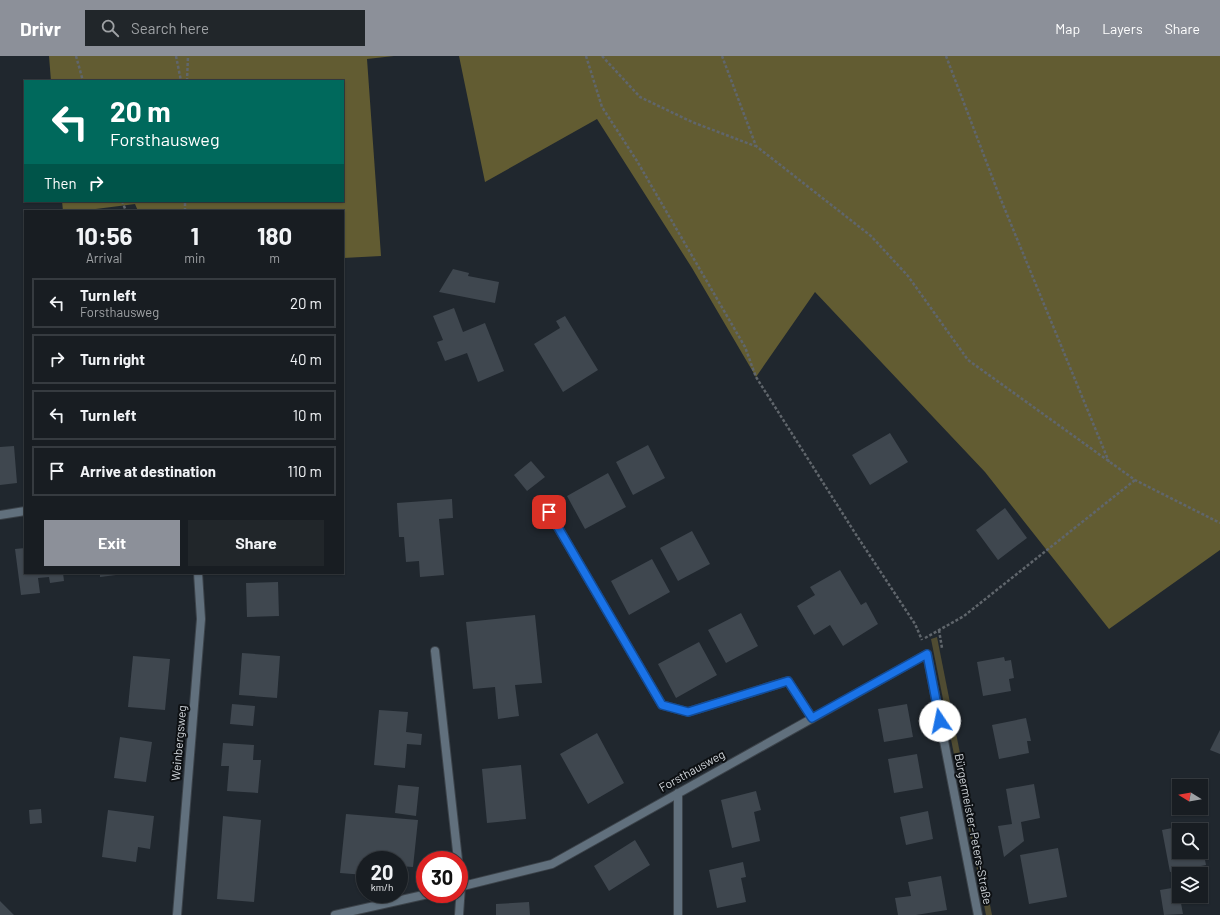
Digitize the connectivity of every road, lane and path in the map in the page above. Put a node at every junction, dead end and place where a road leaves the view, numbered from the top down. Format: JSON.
{"nodes":[{"id":1,"x":76,"y":56,"type":"edge"},
{"id":2,"x":176,"y":56,"type":"edge"},
{"id":3,"x":188,"y":56,"type":"edge"},
{"id":4,"x":586,"y":56,"type":"edge"},
{"id":5,"x":602,"y":56,"type":"edge"},
{"id":6,"x":722,"y":56,"type":"edge"},
{"id":7,"x":946,"y":56,"type":"edge"},
{"id":8,"x":84,"y":80,"type":"edge"},
{"id":9,"x":181,"y":80,"type":"edge"},
{"id":10,"x":187,"y":80,"type":"edge"},
{"id":11,"x":756,"y":146,"type":"junction"},
{"id":12,"x":1109,"y":462,"type":"junction"},
{"id":13,"x":1135,"y":480,"type":"junction"},
{"id":14,"x":24,"y":511,"type":"edge"},
{"id":15,"x":549,"y":512,"type":"dead end"},
{"id":16,"x":0,"y":515,"type":"edge"},
{"id":17,"x":1220,"y":523,"type":"edge"},
{"id":18,"x":198,"y":574,"type":"edge"},
{"id":19,"x":922,"y":640,"type":"junction"},
{"id":20,"x":435,"y":651,"type":"dead end"},
{"id":21,"x":927,"y":654,"type":"junction"},
{"id":22,"x":812,"y":718,"type":"junction"},
{"id":23,"x":678,"y":793,"type":"junction"},
{"id":24,"x":457,"y":851,"type":"edge"},
{"id":25,"x":468,"y":885,"type":"edge"},
{"id":26,"x":416,"y":897,"type":"edge"},
{"id":27,"x":459,"y":903,"type":"edge"},
{"id":28,"x":177,"y":915,"type":"edge"},
{"id":29,"x":335,"y":915,"type":"edge"},
{"id":30,"x":459,"y":915,"type":"edge"},
{"id":31,"x":678,"y":915,"type":"edge"},
{"id":32,"x":978,"y":915,"type":"edge"}],
"edges":[{"from":1,"to":8,"type":"path"},
{"from":2,"to":9,"type":"path"},
{"from":3,"to":10,"type":"path"},
{"from":4,"to":19,"type":"path"},
{"from":5,"to":11,"type":"path"},
{"from":6,"to":11,"type":"path"},
{"from":7,"to":12,"type":"path"},
{"from":11,"to":12,"type":"path"},
{"from":12,"to":13,"type":"path"},
{"from":13,"to":17,"type":"path"},
{"from":13,"to":19,"type":"path"},
{"from":14,"to":16,"type":"street"},
{"from":15,"to":22,"type":"street"},
{"from":18,"to":28,"type":"street","name":"Weinbergsweg"},
{"from":19,"to":21,"type":"path"},
{"from":20,"to":24,"type":"street"},
{"from":21,"to":22,"type":"street","name":"Forsthausweg"},
{"from":21,"to":32,"type":"street","name":"Bürgermeister-Peters-Straße"},
{"from":22,"to":23,"type":"street","name":"Forsthausweg"},
{"from":23,"to":25,"type":"street","name":"Forsthausweg"},
{"from":23,"to":31,"type":"street"},
{"from":26,"to":29,"type":"street"},
{"from":27,"to":30,"type":"street"}]}
